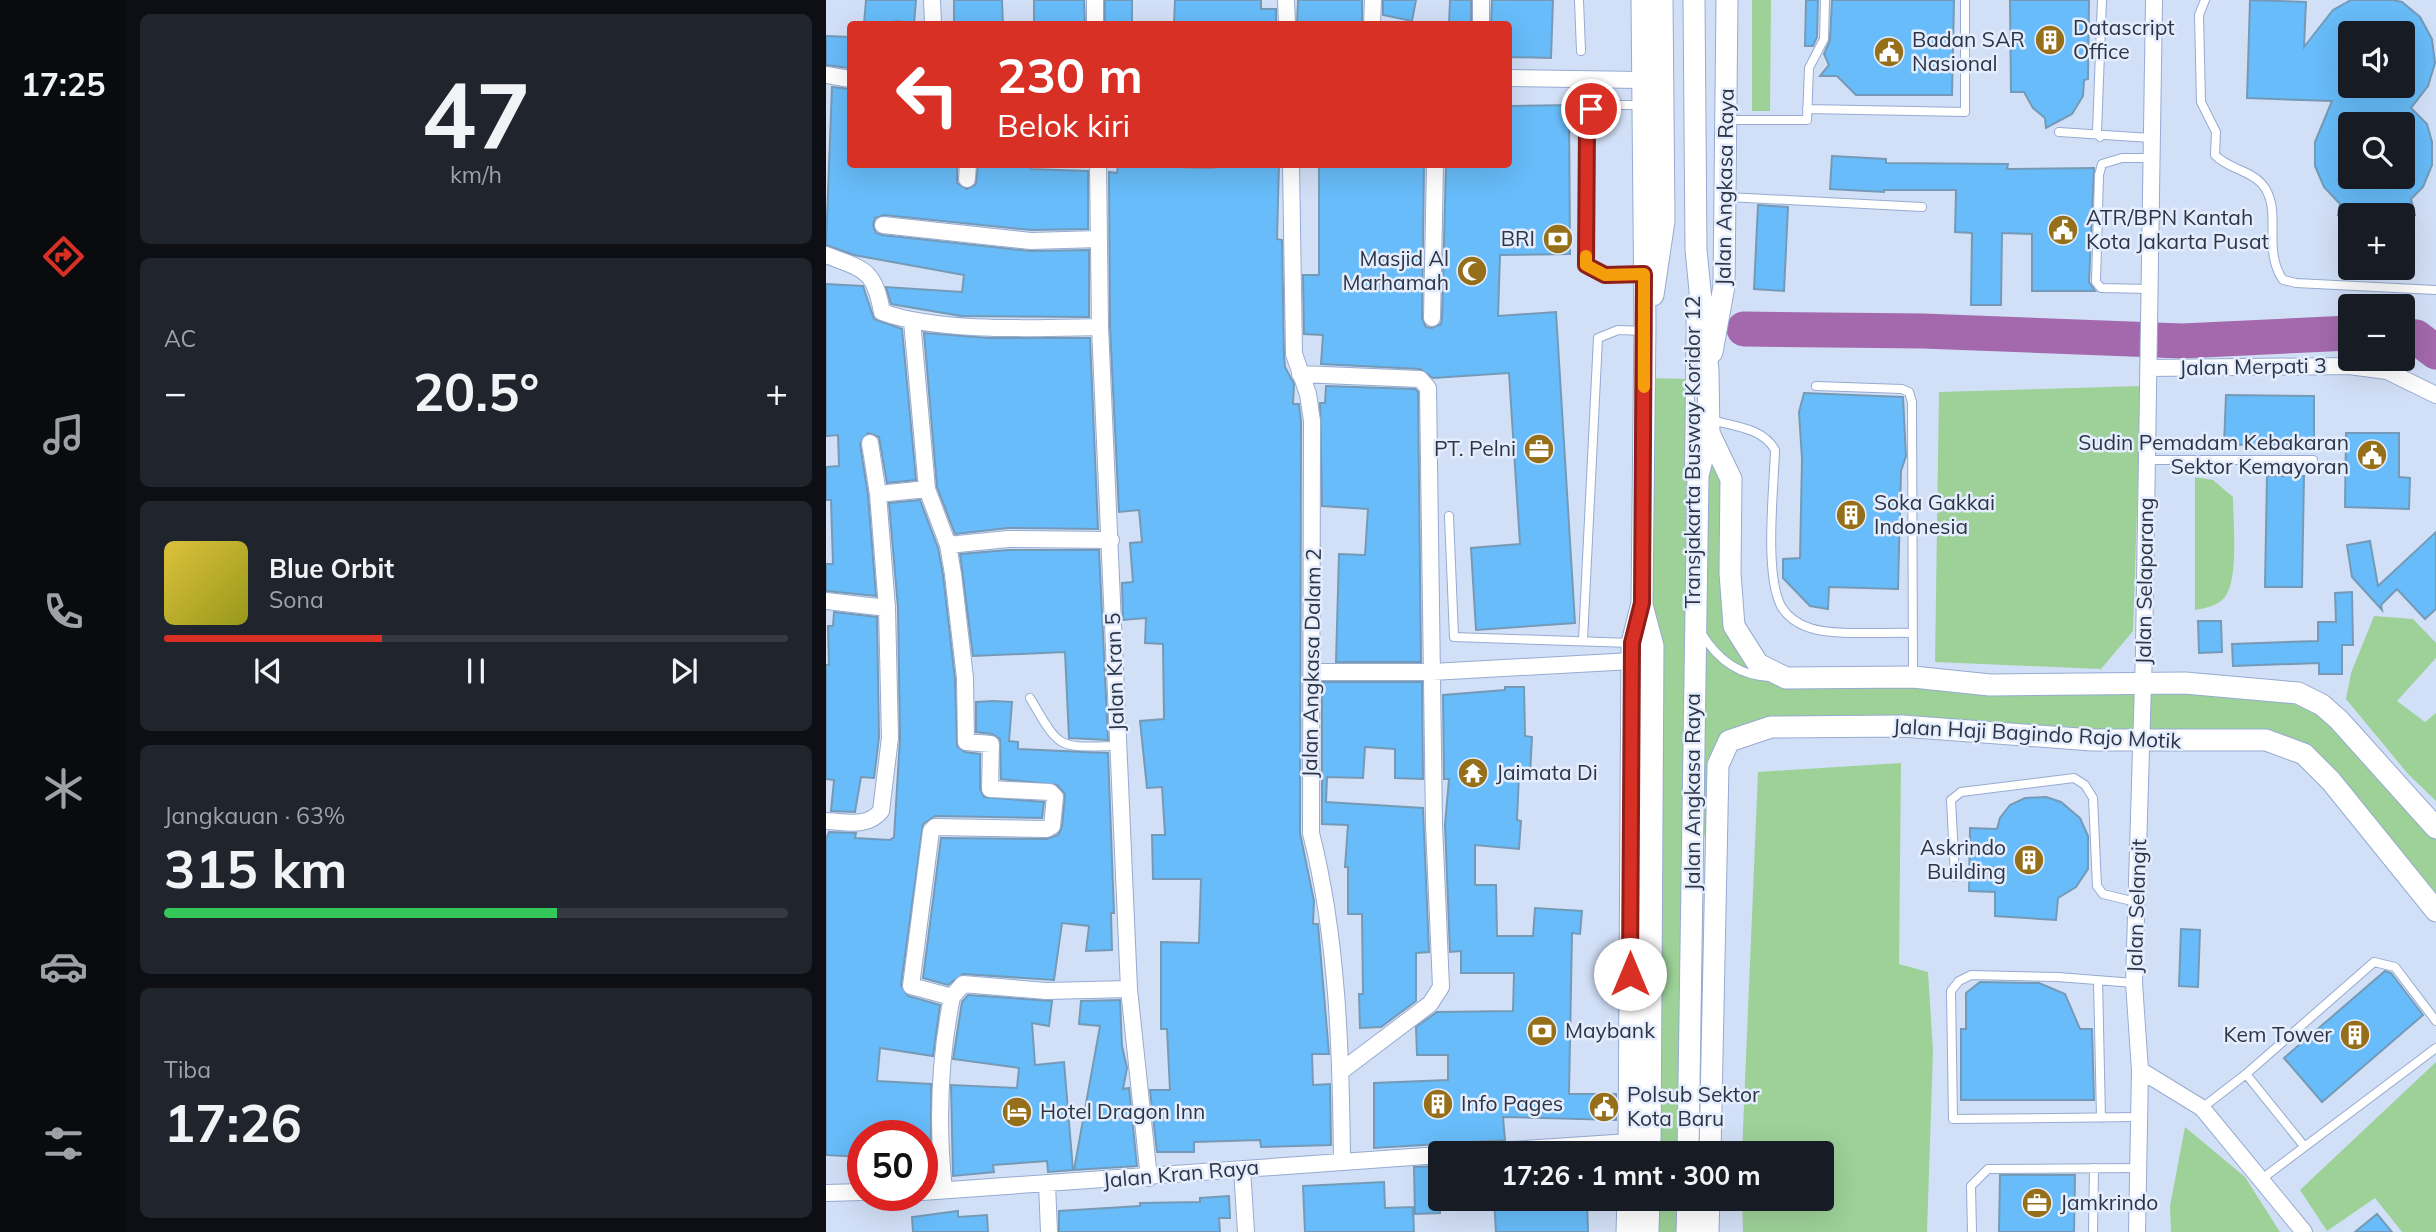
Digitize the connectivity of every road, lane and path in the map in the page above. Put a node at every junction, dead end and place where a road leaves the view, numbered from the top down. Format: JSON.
{"nodes":[{"id":1,"x":932,"y":0,"type":"edge"},
{"id":2,"x":1095,"y":0,"type":"edge"},
{"id":3,"x":1286,"y":0,"type":"edge"},
{"id":4,"x":1373,"y":0,"type":"edge"},
{"id":5,"x":1481,"y":0,"type":"edge"},
{"id":6,"x":1579,"y":0,"type":"edge"},
{"id":7,"x":1642,"y":0,"type":"edge"},
{"id":8,"x":1662,"y":0,"type":"edge"},
{"id":9,"x":1694,"y":0,"type":"edge"},
{"id":10,"x":1727,"y":0,"type":"edge"},
{"id":11,"x":1825,"y":0,"type":"edge"},
{"id":12,"x":1965,"y":0,"type":"edge"},
{"id":13,"x":2102,"y":0,"type":"edge"},
{"id":14,"x":2154,"y":0,"type":"edge"},
{"id":15,"x":2205,"y":0,"type":"edge"},
{"id":16,"x":933,"y":21,"type":"edge"},
{"id":17,"x":1096,"y":21,"type":"edge"},
{"id":18,"x":1287,"y":21,"type":"edge"},
{"id":19,"x":1371,"y":21,"type":"edge"},
{"id":20,"x":1482,"y":21,"type":"edge"},
{"id":21,"x":1581,"y":51,"type":"dead end"},
{"id":22,"x":826,"y":75,"type":"edge"},
{"id":23,"x":847,"y":78,"type":"edge"},
{"id":24,"x":1512,"y":78,"type":"edge"},
{"id":25,"x":1641,"y":80,"type":"junction"},
{"id":26,"x":1641,"y":105,"type":"junction"},
{"id":27,"x":1807,"y":109,"type":"junction"},
{"id":28,"x":1726,"y":120,"type":"junction"},
{"id":29,"x":2059,"y":132,"type":"dead end"},
{"id":30,"x":2100,"y":137,"type":"junction"},
{"id":31,"x":2151,"y":138,"type":"junction"},
{"id":32,"x":2151,"y":158,"type":"junction"},
{"id":33,"x":1098,"y":168,"type":"edge"},
{"id":34,"x":1291,"y":168,"type":"edge"},
{"id":35,"x":1435,"y":168,"type":"edge"},
{"id":36,"x":1727,"y":197,"type":"junction"},
{"id":37,"x":1922,"y":207,"type":"dead end"},
{"id":38,"x":883,"y":225,"type":"dead end"},
{"id":39,"x":1099,"y":239,"type":"junction"},
{"id":40,"x":1696,"y":250,"type":"junction"},
{"id":41,"x":826,"y":255,"type":"edge"},
{"id":42,"x":1644,"y":274,"type":"junction"},
{"id":43,"x":2149,"y":289,"type":"junction"},
{"id":44,"x":2436,"y":290,"type":"edge"},
{"id":45,"x":1432,"y":318,"type":"dead end"},
{"id":46,"x":912,"y":321,"type":"junction"},
{"id":47,"x":1100,"y":327,"type":"junction"},
{"id":48,"x":1645,"y":328,"type":"junction"},
{"id":49,"x":2148,"y":368,"type":"junction"},
{"id":50,"x":1708,"y":372,"type":"junction"},
{"id":51,"x":1300,"y":374,"type":"junction"},
{"id":52,"x":1816,"y":386,"type":"dead end"},
{"id":53,"x":2436,"y":395,"type":"edge"},
{"id":54,"x":1709,"y":426,"type":"junction"},
{"id":55,"x":870,"y":443,"type":"dead end"},
{"id":56,"x":2148,"y":460,"type":"junction"},
{"id":57,"x":2313,"y":460,"type":"dead end"},
{"id":58,"x":926,"y":489,"type":"junction"},
{"id":59,"x":878,"y":494,"type":"junction"},
{"id":60,"x":1450,"y":516,"type":"dead end"},
{"id":61,"x":1111,"y":540,"type":"junction"},
{"id":62,"x":948,"y":545,"type":"junction"},
{"id":63,"x":826,"y":601,"type":"edge"},
{"id":64,"x":887,"y":608,"type":"junction"},
{"id":65,"x":1694,"y":623,"type":"junction"},
{"id":66,"x":1913,"y":633,"type":"junction"},
{"id":67,"x":1583,"y":640,"type":"junction"},
{"id":68,"x":1639,"y":650,"type":"junction"},
{"id":69,"x":1313,"y":672,"type":"junction"},
{"id":70,"x":1432,"y":673,"type":"junction"},
{"id":71,"x":1913,"y":677,"type":"junction"},
{"id":72,"x":1786,"y":678,"type":"junction"},
{"id":73,"x":2143,"y":684,"type":"junction"},
{"id":74,"x":1030,"y":698,"type":"dead end"},
{"id":75,"x":1771,"y":727,"type":"joint"},
{"id":76,"x":2142,"y":741,"type":"junction"},
{"id":77,"x":1117,"y":746,"type":"junction"},
{"id":78,"x":826,"y":821,"type":"edge"},
{"id":79,"x":1715,"y":826,"type":"junction"},
{"id":80,"x":2436,"y":828,"type":"edge"},
{"id":81,"x":1692,"y":847,"type":"junction"},
{"id":82,"x":1955,"y":877,"type":"dead end"},
{"id":83,"x":2136,"y":902,"type":"junction"},
{"id":84,"x":2436,"y":911,"type":"edge"},
{"id":85,"x":1691,"y":919,"type":"junction"},
{"id":86,"x":1653,"y":949,"type":"junction"},
{"id":87,"x":1713,"y":952,"type":"junction"},
{"id":88,"x":1630,"y":974,"type":"junction"},
{"id":89,"x":2098,"y":981,"type":"junction"},
{"id":90,"x":2134,"y":983,"type":"junction"},
{"id":91,"x":1129,"y":989,"type":"junction"},
{"id":92,"x":952,"y":997,"type":"junction"},
{"id":93,"x":2436,"y":1021,"type":"edge"},
{"id":94,"x":2436,"y":1048,"type":"edge"},
{"id":95,"x":2140,"y":1070,"type":"junction"},
{"id":96,"x":1340,"y":1073,"type":"junction"},
{"id":97,"x":2246,"y":1074,"type":"junction"},
{"id":98,"x":2202,"y":1108,"type":"junction"},
{"id":99,"x":2139,"y":1117,"type":"junction"},
{"id":100,"x":2101,"y":1118,"type":"junction"},
{"id":101,"x":1629,"y":1141,"type":"edge"},
{"id":102,"x":1650,"y":1141,"type":"edge"},
{"id":103,"x":1688,"y":1141,"type":"edge"},
{"id":104,"x":1710,"y":1141,"type":"edge"},
{"id":105,"x":2304,"y":1146,"type":"junction"},
{"id":106,"x":1428,"y":1156,"type":"edge"},
{"id":107,"x":1342,"y":1162,"type":"junction"},
{"id":108,"x":2094,"y":1168,"type":"junction"},
{"id":109,"x":2138,"y":1168,"type":"junction"},
{"id":110,"x":1242,"y":1169,"type":"junction"},
{"id":111,"x":1149,"y":1178,"type":"junction"},
{"id":112,"x":2263,"y":1178,"type":"junction"},
{"id":113,"x":1047,"y":1184,"type":"junction"},
{"id":114,"x":944,"y":1190,"type":"junction"},
{"id":115,"x":938,"y":1191,"type":"edge"},
{"id":116,"x":847,"y":1192,"type":"edge"},
{"id":117,"x":826,"y":1193,"type":"edge"},
{"id":118,"x":1628,"y":1211,"type":"edge"},
{"id":119,"x":1649,"y":1211,"type":"edge"},
{"id":120,"x":1688,"y":1211,"type":"edge"},
{"id":121,"x":1709,"y":1211,"type":"edge"},
{"id":122,"x":1049,"y":1232,"type":"edge"},
{"id":123,"x":1246,"y":1232,"type":"edge"},
{"id":124,"x":1627,"y":1232,"type":"edge"},
{"id":125,"x":1648,"y":1232,"type":"edge"},
{"id":126,"x":1687,"y":1232,"type":"edge"},
{"id":127,"x":1708,"y":1232,"type":"edge"},
{"id":128,"x":1972,"y":1232,"type":"edge"},
{"id":129,"x":2093,"y":1232,"type":"edge"},
{"id":130,"x":2137,"y":1232,"type":"edge"},
{"id":131,"x":2304,"y":1232,"type":"edge"}],
"edges":[{"from":1,"to":16,"type":"street"},
{"from":2,"to":17,"type":"street"},
{"from":3,"to":18,"type":"street"},
{"from":4,"to":19,"type":"street"},
{"from":5,"to":20,"type":"street"},
{"from":6,"to":21,"type":"lane"},
{"from":7,"to":25,"type":"main road","name":"Jalan Angkasa Raya"},
{"from":8,"to":48,"type":"main road","name":"Jalan Angkasa Raya"},
{"from":9,"to":40,"type":"main road","name":"Jalan Angkasa Raya"},
{"from":10,"to":28,"type":"main road","name":"Jalan Angkasa Raya"},
{"from":11,"to":27,"type":"lane"},
{"from":12,"to":27,"type":"lane"},
{"from":13,"to":30,"type":"lane"},
{"from":14,"to":31,"type":"street","name":"Jalan Selaparang"},
{"from":15,"to":44,"type":"lane"},
{"from":22,"to":23,"type":"street"},
{"from":24,"to":25,"type":"street"},
{"from":25,"to":26,"type":"main road","name":"Jalan Angkasa Raya"},
{"from":26,"to":42,"type":"main road","name":"Jalan Angkasa Raya"},
{"from":26,"to":42,"type":"lane"},
{"from":27,"to":28,"type":"lane"},
{"from":28,"to":36,"type":"main road","name":"Jalan Angkasa Raya"},
{"from":29,"to":30,"type":"lane"},
{"from":30,"to":31,"type":"lane"},
{"from":31,"to":32,"type":"street","name":"Jalan Selaparang"},
{"from":32,"to":43,"type":"street","name":"Jalan Selaparang"},
{"from":32,"to":43,"type":"lane"},
{"from":33,"to":39,"type":"street","name":"Jalan Kran 5"},
{"from":34,"to":51,"type":"street","name":"Jalan Angkasa Dalam 2"},
{"from":35,"to":45,"type":"street"},
{"from":36,"to":37,"type":"lane"},
{"from":36,"to":50,"type":"main road","name":"Jalan Angkasa Raya"},
{"from":38,"to":39,"type":"street"},
{"from":39,"to":47,"type":"street","name":"Jalan Kran 5"},
{"from":40,"to":50,"type":"main road","name":"Jalan Angkasa Raya"},
{"from":40,"to":65,"type":"lane","name":"Transjakarta Busway Koridor 12"},
{"from":41,"to":46,"type":"street"},
{"from":42,"to":48,"type":"main road","name":"Jalan Angkasa Raya"},
{"from":43,"to":49,"type":"street","name":"Jalan Selaparang"},
{"from":46,"to":47,"type":"street"},
{"from":46,"to":58,"type":"street"},
{"from":47,"to":61,"type":"street","name":"Jalan Kran 5"},
{"from":48,"to":67,"type":"lane"},
{"from":48,"to":68,"type":"main road","name":"Jalan Angkasa Raya"},
{"from":49,"to":53,"type":"street","name":"Jalan Merpati 3"},
{"from":49,"to":56,"type":"street","name":"Jalan Selaparang"},
{"from":50,"to":54,"type":"main road","name":"Jalan Angkasa Raya"},
{"from":51,"to":69,"type":"street","name":"Jalan Angkasa Dalam 2"},
{"from":51,"to":70,"type":"street"},
{"from":52,"to":66,"type":"lane"},
{"from":54,"to":65,"type":"main road","name":"Jalan Angkasa Raya"},
{"from":54,"to":66,"type":"lane"},
{"from":54,"to":72,"type":"main road","name":"Jalan Angkasa Raya"},
{"from":55,"to":59,"type":"street"},
{"from":56,"to":57,"type":"lane"},
{"from":56,"to":73,"type":"street","name":"Jalan Selaparang"},
{"from":58,"to":59,"type":"street"},
{"from":58,"to":62,"type":"street"},
{"from":59,"to":64,"type":"street"},
{"from":60,"to":67,"type":"lane"},
{"from":61,"to":62,"type":"street"},
{"from":61,"to":77,"type":"street","name":"Jalan Kran 5"},
{"from":62,"to":92,"type":"street"},
{"from":63,"to":64,"type":"street"},
{"from":64,"to":78,"type":"street"},
{"from":65,"to":72,"type":"lane","name":"Transjakarta Busway Koridor 12"},
{"from":65,"to":81,"type":"main road","name":"Jalan Angkasa Raya"},
{"from":66,"to":71,"type":"lane"},
{"from":67,"to":68,"type":"lane"},
{"from":68,"to":70,"type":"street"},
{"from":68,"to":86,"type":"main road","name":"Jalan Angkasa Raya"},
{"from":68,"to":88,"type":"main road","name":"Jalan Angkasa Raya"},
{"from":69,"to":70,"type":"street"},
{"from":69,"to":96,"type":"street","name":"Jalan Angkasa Dalam 2"},
{"from":70,"to":96,"type":"street"},
{"from":71,"to":72,"type":"main road"},
{"from":71,"to":73,"type":"main road"},
{"from":73,"to":76,"type":"street","name":"Jalan Selaparang"},
{"from":73,"to":80,"type":"main road"},
{"from":74,"to":77,"type":"lane"},
{"from":75,"to":76,"type":"main road","name":"Jalan Haji Bagindo Rajo Motik"},
{"from":75,"to":79,"type":"main road","name":"Jalan Angkasa Raya"},
{"from":76,"to":83,"type":"street","name":"Jalan Selangit"},
{"from":76,"to":84,"type":"main road","name":"Jalan Haji Bagindo Rajo Motik"},
{"from":77,"to":91,"type":"street","name":"Jalan Kran 5"},
{"from":79,"to":81,"type":"main road"},
{"from":79,"to":87,"type":"main road","name":"Jalan Angkasa Raya"},
{"from":81,"to":85,"type":"main road","name":"Jalan Angkasa Raya"},
{"from":82,"to":83,"type":"lane"},
{"from":83,"to":90,"type":"street","name":"Jalan Selangit"},
{"from":85,"to":87,"type":"main road"},
{"from":85,"to":103,"type":"main road","name":"Jalan Angkasa Raya"},
{"from":86,"to":88,"type":"main road"},
{"from":86,"to":102,"type":"main road","name":"Jalan Angkasa Raya"},
{"from":87,"to":104,"type":"main road","name":"Jalan Angkasa Raya"},
{"from":88,"to":101,"type":"main road","name":"Jalan Angkasa Raya"},
{"from":89,"to":90,"type":"lane"},
{"from":89,"to":100,"type":"lane"},
{"from":89,"to":100,"type":"lane"},
{"from":90,"to":95,"type":"street","name":"Jalan Selangit"},
{"from":91,"to":92,"type":"street"},
{"from":91,"to":111,"type":"street","name":"Jalan Kran 5"},
{"from":92,"to":114,"type":"street"},
{"from":93,"to":97,"type":"lane"},
{"from":94,"to":105,"type":"lane"},
{"from":95,"to":98,"type":"street"},
{"from":95,"to":99,"type":"street","name":"Jalan Selangit"},
{"from":96,"to":107,"type":"street","name":"Jalan Angkasa Dalam 2"},
{"from":97,"to":98,"type":"lane"},
{"from":97,"to":105,"type":"lane"},
{"from":98,"to":112,"type":"street"},
{"from":99,"to":100,"type":"lane"},
{"from":99,"to":109,"type":"street","name":"Jalan Selangit"},
{"from":105,"to":112,"type":"lane"},
{"from":106,"to":107,"type":"street","name":"Jalan Kran Raya"},
{"from":107,"to":110,"type":"street","name":"Jalan Kran Raya"},
{"from":108,"to":109,"type":"lane"},
{"from":108,"to":128,"type":"lane"},
{"from":108,"to":129,"type":"lane"},
{"from":109,"to":130,"type":"street","name":"Jalan Selangit"},
{"from":110,"to":111,"type":"street","name":"Jalan Kran Raya"},
{"from":110,"to":123,"type":"street"},
{"from":111,"to":113,"type":"street","name":"Jalan Kran Raya"},
{"from":112,"to":131,"type":"street"},
{"from":113,"to":114,"type":"street","name":"Jalan Kran Raya"},
{"from":113,"to":122,"type":"street"},
{"from":114,"to":115,"type":"street","name":"Jalan Kran Raya"},
{"from":116,"to":117,"type":"street"},
{"from":118,"to":124,"type":"main road"},
{"from":119,"to":125,"type":"main road"},
{"from":120,"to":126,"type":"main road"},
{"from":121,"to":127,"type":"main road"}]}
